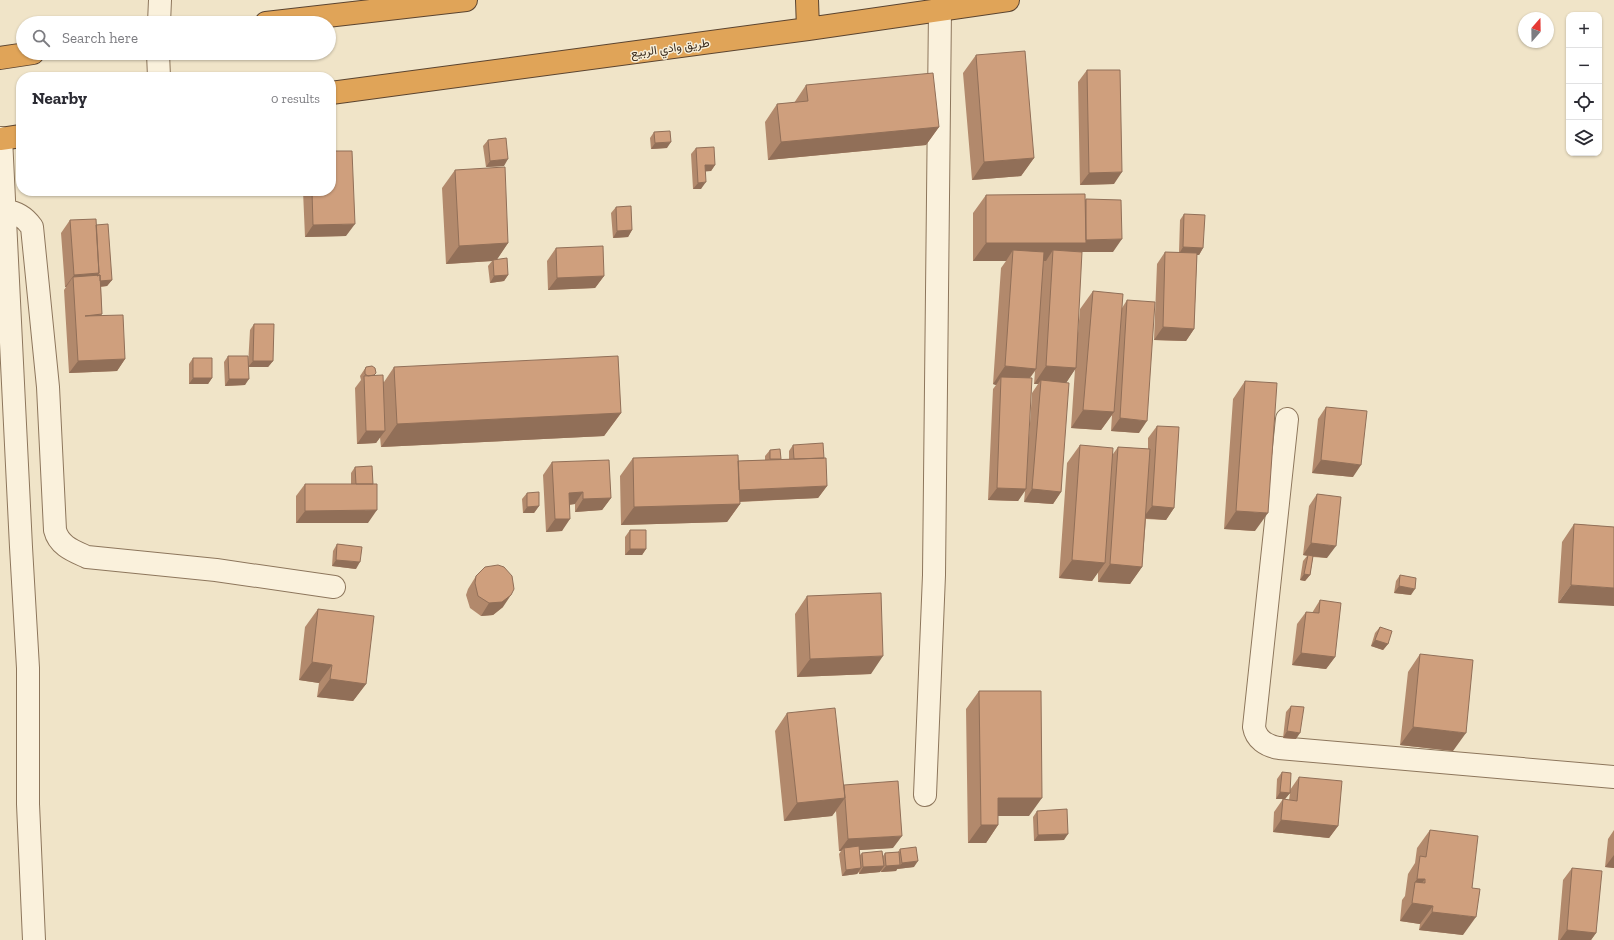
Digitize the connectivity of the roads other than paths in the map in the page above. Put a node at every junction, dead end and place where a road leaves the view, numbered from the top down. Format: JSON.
{"nodes":[{"id":1,"x":160,"y":0,"type":"edge"},
{"id":2,"x":466,"y":0,"type":"edge"},
{"id":3,"x":807,"y":0,"type":"edge"},
{"id":4,"x":1008,"y":0,"type":"edge"},
{"id":5,"x":940,"y":9,"type":"junction"},
{"id":6,"x":159,"y":16,"type":"edge"},
{"id":7,"x":327,"y":16,"type":"edge"},
{"id":8,"x":808,"y":29,"type":"junction"},
{"id":9,"x":16,"y":56,"type":"edge"},
{"id":10,"x":0,"y":58,"type":"edge"},
{"id":11,"x":158,"y":60,"type":"edge"},
{"id":12,"x":159,"y":72,"type":"edge"},
{"id":13,"x":336,"y":92,"type":"edge"},
{"id":14,"x":7,"y":138,"type":"edge"},
{"id":15,"x":4,"y":210,"type":"junction"},
{"id":16,"x":1287,"y":419,"type":"dead end"},
{"id":17,"x":334,"y":587,"type":"dead end"},
{"id":18,"x":1614,"y":777,"type":"edge"},
{"id":19,"x":925,"y":795,"type":"dead end"},
{"id":20,"x":34,"y":940,"type":"edge"}],
"edges":[{"from":1,"to":6,"type":"street"},
{"from":2,"to":7,"type":"highway"},
{"from":3,"to":8,"type":"highway"},
{"from":4,"to":5,"type":"highway","name":"طريق وادي الربيع"},
{"from":5,"to":8,"type":"highway","name":"طريق وادي الربيع"},
{"from":5,"to":19,"type":"street"},
{"from":8,"to":13,"type":"highway","name":"طريق وادي الربيع"},
{"from":9,"to":10,"type":"highway"},
{"from":11,"to":12,"type":"street"},
{"from":14,"to":15,"type":"street"},
{"from":15,"to":17,"type":"street"},
{"from":15,"to":20,"type":"street"},
{"from":16,"to":18,"type":"street"}]}
